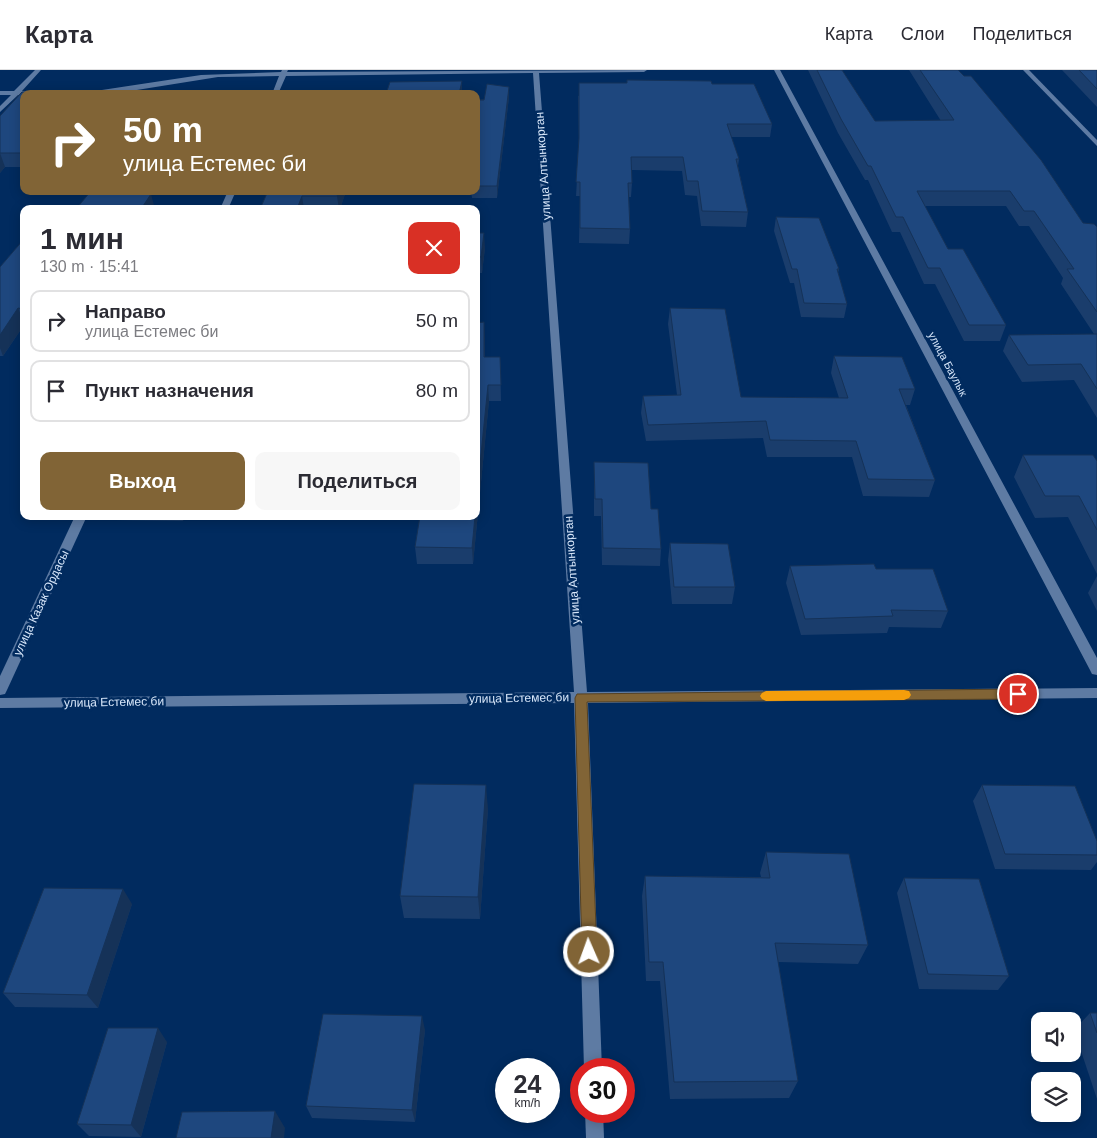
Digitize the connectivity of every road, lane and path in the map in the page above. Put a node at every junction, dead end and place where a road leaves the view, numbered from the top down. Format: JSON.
{"nodes":[{"id":1,"x":38,"y":70,"type":"edge"},
{"id":2,"x":644,"y":70,"type":"edge"},
{"id":3,"x":777,"y":70,"type":"edge"},
{"id":4,"x":1026,"y":70,"type":"edge"},
{"id":5,"x":536,"y":71,"type":"edge"},
{"id":6,"x":285,"y":72,"type":"edge"},
{"id":7,"x":130,"y":90,"type":"edge"},
{"id":8,"x":277,"y":90,"type":"edge"},
{"id":9,"x":16,"y":93,"type":"junction"},
{"id":10,"x":20,"y":93,"type":"edge"},
{"id":11,"x":0,"y":94,"type":"edge"},
{"id":12,"x":0,"y":110,"type":"edge"},
{"id":13,"x":1097,"y":144,"type":"edge"},
{"id":14,"x":79,"y":520,"type":"edge"},
{"id":15,"x":1097,"y":670,"type":"edge"},
{"id":16,"x":0,"y":690,"type":"edge"},
{"id":17,"x":1097,"y":693,"type":"edge"},
{"id":18,"x":581,"y":698,"type":"junction"},
{"id":19,"x":0,"y":703,"type":"edge"},
{"id":20,"x":593,"y":1058,"type":"edge"},
{"id":21,"x":594,"y":1123,"type":"edge"},
{"id":22,"x":595,"y":1138,"type":"edge"}],
"edges":[{"from":1,"to":9,"type":"street"},
{"from":2,"to":5,"type":"street"},
{"from":3,"to":15,"type":"street","name":"улица Баулык"},
{"from":4,"to":13,"type":"street"},
{"from":5,"to":6,"type":"street"},
{"from":5,"to":18,"type":"street","name":"улица Алтынкорган"},
{"from":6,"to":7,"type":"street"},
{"from":6,"to":8,"type":"street"},
{"from":9,"to":10,"type":"street"},
{"from":9,"to":11,"type":"street"},
{"from":9,"to":12,"type":"street"},
{"from":14,"to":16,"type":"street","name":"улица Казак Ордасы"},
{"from":17,"to":18,"type":"street","name":"улица Естемес би"},
{"from":18,"to":19,"type":"street","name":"улица Естемес би"},
{"from":18,"to":20,"type":"street","name":"улица Алтынкорган"},
{"from":21,"to":22,"type":"street"}]}
